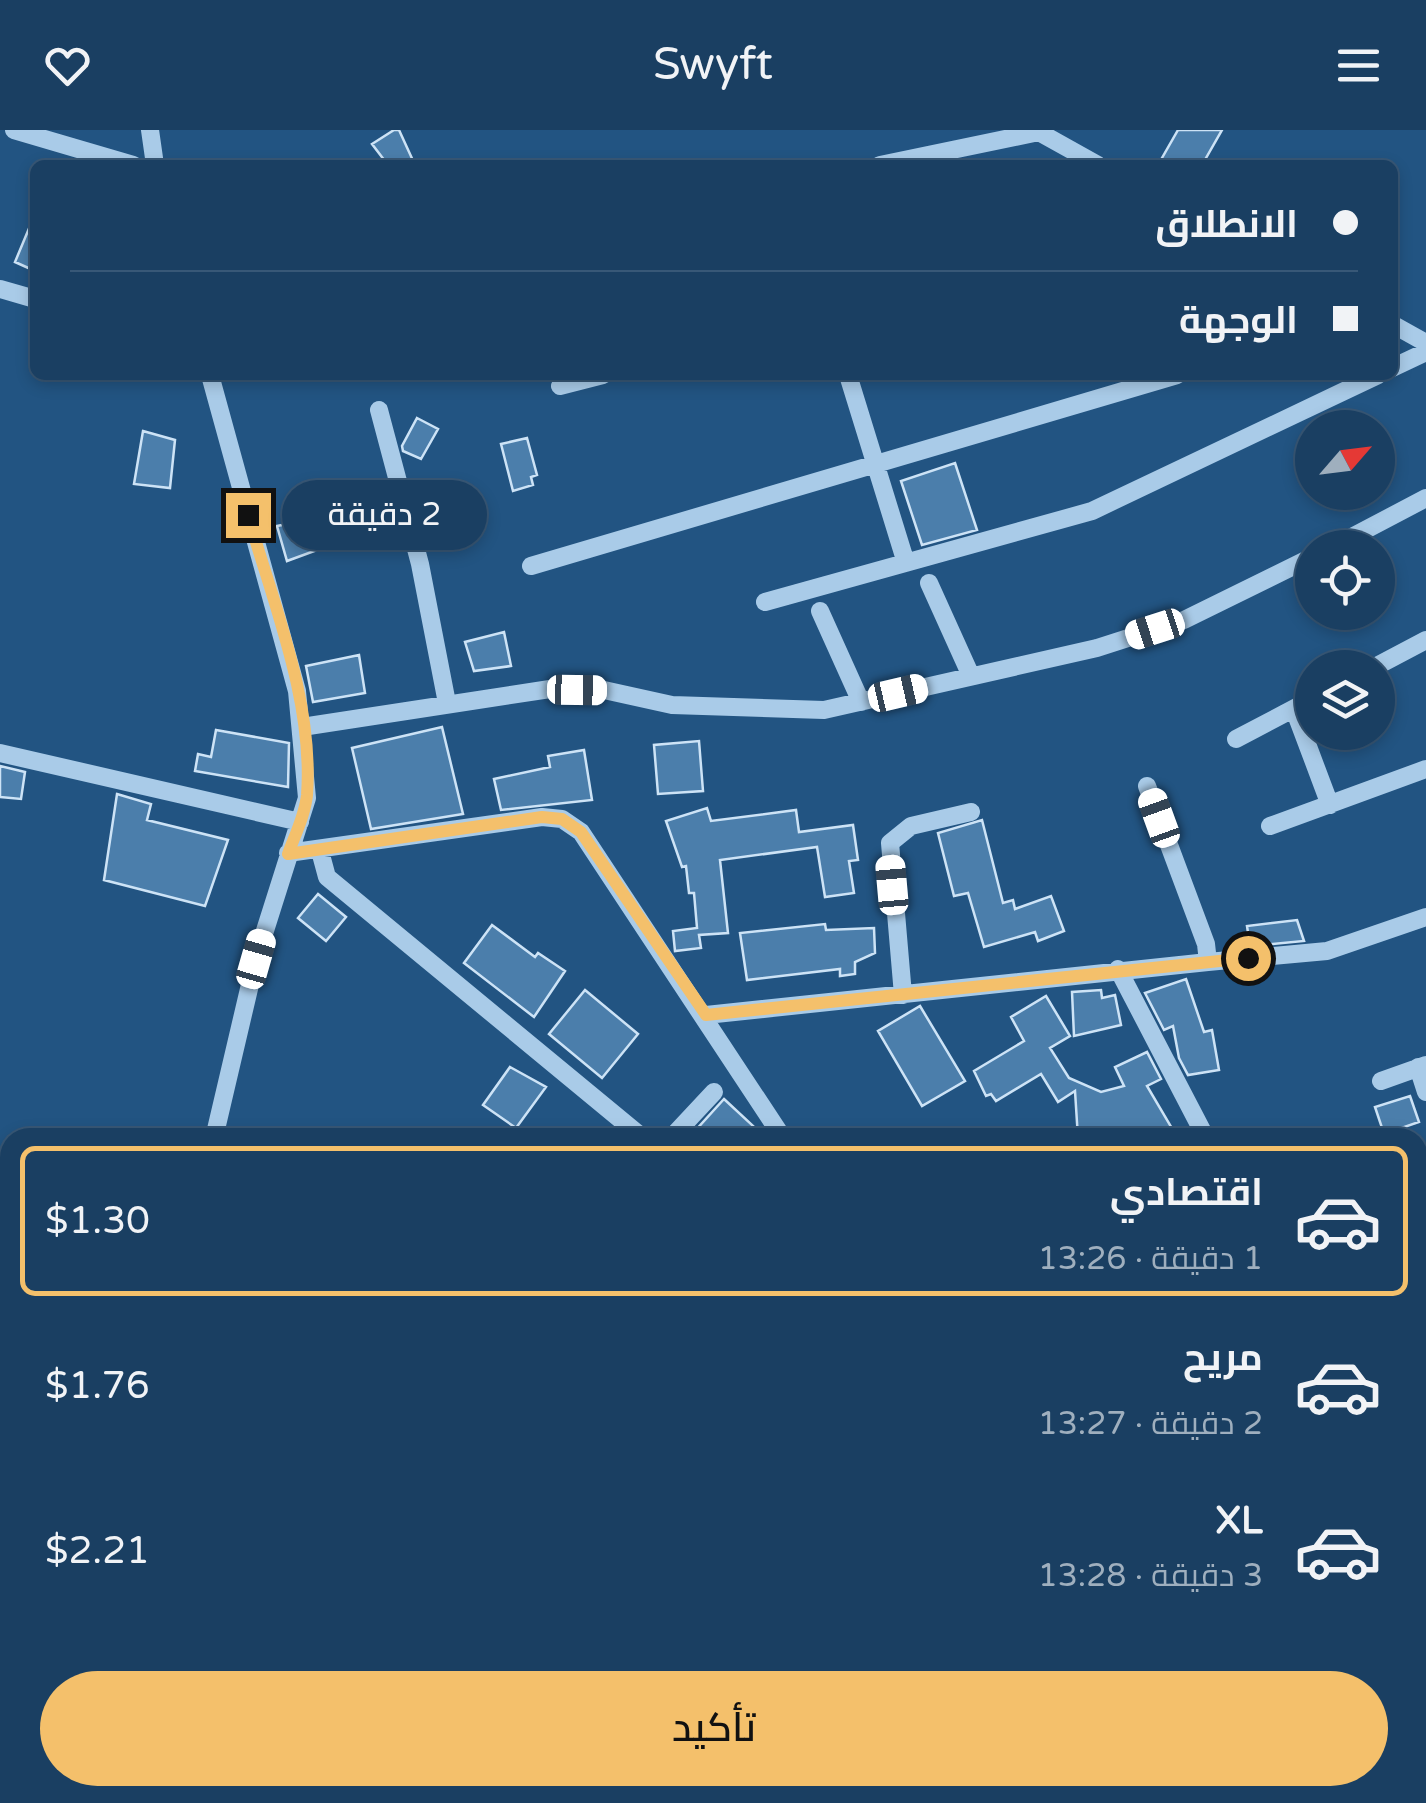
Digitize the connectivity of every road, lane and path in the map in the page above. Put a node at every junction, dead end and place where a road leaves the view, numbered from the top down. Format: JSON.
{"nodes":[{"id":1,"x":14,"y":130,"type":"edge"},
{"id":2,"x":150,"y":130,"type":"edge"},
{"id":3,"x":1037,"y":131,"type":"edge"},
{"id":4,"x":117,"y":160,"type":"edge"},
{"id":5,"x":154,"y":160,"type":"edge"},
{"id":6,"x":903,"y":160,"type":"edge"},
{"id":7,"x":1089,"y":160,"type":"edge"},
{"id":8,"x":0,"y":289,"type":"edge"},
{"id":9,"x":30,"y":298,"type":"edge"},
{"id":10,"x":1398,"y":327,"type":"edge"},
{"id":11,"x":1426,"y":343,"type":"edge"},
{"id":12,"x":1426,"y":352,"type":"edge"},
{"id":13,"x":1398,"y":365,"type":"edge"},
{"id":14,"x":211,"y":380,"type":"edge"},
{"id":15,"x":583,"y":380,"type":"edge"},
{"id":16,"x":849,"y":380,"type":"edge"},
{"id":17,"x":1160,"y":380,"type":"edge"},
{"id":18,"x":1367,"y":380,"type":"edge"},
{"id":19,"x":560,"y":386,"type":"dead end"},
{"id":20,"x":379,"y":410,"type":"dead end"},
{"id":21,"x":874,"y":466,"type":"junction"},
{"id":22,"x":1426,"y":498,"type":"edge"},
{"id":23,"x":1365,"y":530,"type":"edge"},
{"id":24,"x":906,"y":563,"type":"junction"},
{"id":25,"x":1295,"y":565,"type":"edge"},
{"id":26,"x":531,"y":566,"type":"dead end"},
{"id":27,"x":929,"y":583,"type":"dead end"},
{"id":28,"x":765,"y":602,"type":"dead end"},
{"id":29,"x":820,"y":611,"type":"dead end"},
{"id":30,"x":1426,"y":640,"type":"edge"},
{"id":31,"x":1395,"y":656,"type":"edge"},
{"id":32,"x":972,"y":676,"type":"junction"},
{"id":33,"x":862,"y":702,"type":"junction"},
{"id":34,"x":447,"y":703,"type":"junction"},
{"id":35,"x":1294,"y":708,"type":"joint"},
{"id":36,"x":302,"y":727,"type":"junction"},
{"id":37,"x":1236,"y":739,"type":"dead end"},
{"id":38,"x":0,"y":752,"type":"edge"},
{"id":39,"x":1426,"y":769,"type":"edge"},
{"id":40,"x":1148,"y":786,"type":"dead end"},
{"id":41,"x":1330,"y":804,"type":"junction"},
{"id":42,"x":970,"y":812,"type":"dead end"},
{"id":43,"x":300,"y":822,"type":"junction"},
{"id":44,"x":1270,"y":826,"type":"dead end"},
{"id":45,"x":320,"y":851,"type":"junction"},
{"id":46,"x":288,"y":854,"type":"junction"},
{"id":47,"x":1426,"y":917,"type":"edge"},
{"id":48,"x":1208,"y":962,"type":"junction"},
{"id":49,"x":1118,"y":968,"type":"junction"},
{"id":50,"x":903,"y":995,"type":"junction"},
{"id":51,"x":706,"y":1015,"type":"junction"},
{"id":52,"x":1422,"y":1066,"type":"edge"},
{"id":53,"x":1381,"y":1081,"type":"dead end"},
{"id":54,"x":714,"y":1092,"type":"dead end"},
{"id":55,"x":1426,"y":1092,"type":"edge"},
{"id":56,"x":216,"y":1128,"type":"edge"},
{"id":57,"x":631,"y":1128,"type":"edge"},
{"id":58,"x":680,"y":1128,"type":"edge"},
{"id":59,"x":777,"y":1128,"type":"edge"},
{"id":60,"x":1201,"y":1128,"type":"edge"}],
"edges":[{"from":1,"to":4,"type":"street"},
{"from":2,"to":5,"type":"street"},
{"from":3,"to":6,"type":"street"},
{"from":3,"to":7,"type":"street"},
{"from":8,"to":9,"type":"street"},
{"from":10,"to":11,"type":"street"},
{"from":12,"to":13,"type":"street"},
{"from":14,"to":36,"type":"street"},
{"from":15,"to":19,"type":"street"},
{"from":16,"to":21,"type":"street"},
{"from":17,"to":21,"type":"street"},
{"from":18,"to":24,"type":"street"},
{"from":20,"to":34,"type":"street"},
{"from":21,"to":24,"type":"street"},
{"from":21,"to":26,"type":"street"},
{"from":22,"to":23,"type":"street"},
{"from":24,"to":28,"type":"street"},
{"from":25,"to":32,"type":"street"},
{"from":27,"to":32,"type":"street"},
{"from":29,"to":33,"type":"street"},
{"from":30,"to":31,"type":"street"},
{"from":32,"to":33,"type":"street"},
{"from":33,"to":34,"type":"street"},
{"from":34,"to":36,"type":"street"},
{"from":35,"to":37,"type":"street"},
{"from":35,"to":41,"type":"street"},
{"from":36,"to":43,"type":"street"},
{"from":38,"to":43,"type":"street"},
{"from":39,"to":41,"type":"street"},
{"from":40,"to":48,"type":"street"},
{"from":41,"to":44,"type":"street"},
{"from":42,"to":50,"type":"street"},
{"from":43,"to":46,"type":"street"},
{"from":45,"to":46,"type":"street"},
{"from":45,"to":51,"type":"street"},
{"from":45,"to":57,"type":"street"},
{"from":46,"to":56,"type":"street"},
{"from":47,"to":48,"type":"street"},
{"from":48,"to":49,"type":"street"},
{"from":49,"to":50,"type":"street"},
{"from":49,"to":60,"type":"street"},
{"from":50,"to":51,"type":"street"},
{"from":51,"to":59,"type":"street"},
{"from":52,"to":53,"type":"street"},
{"from":52,"to":55,"type":"street"},
{"from":54,"to":58,"type":"street"}]}
